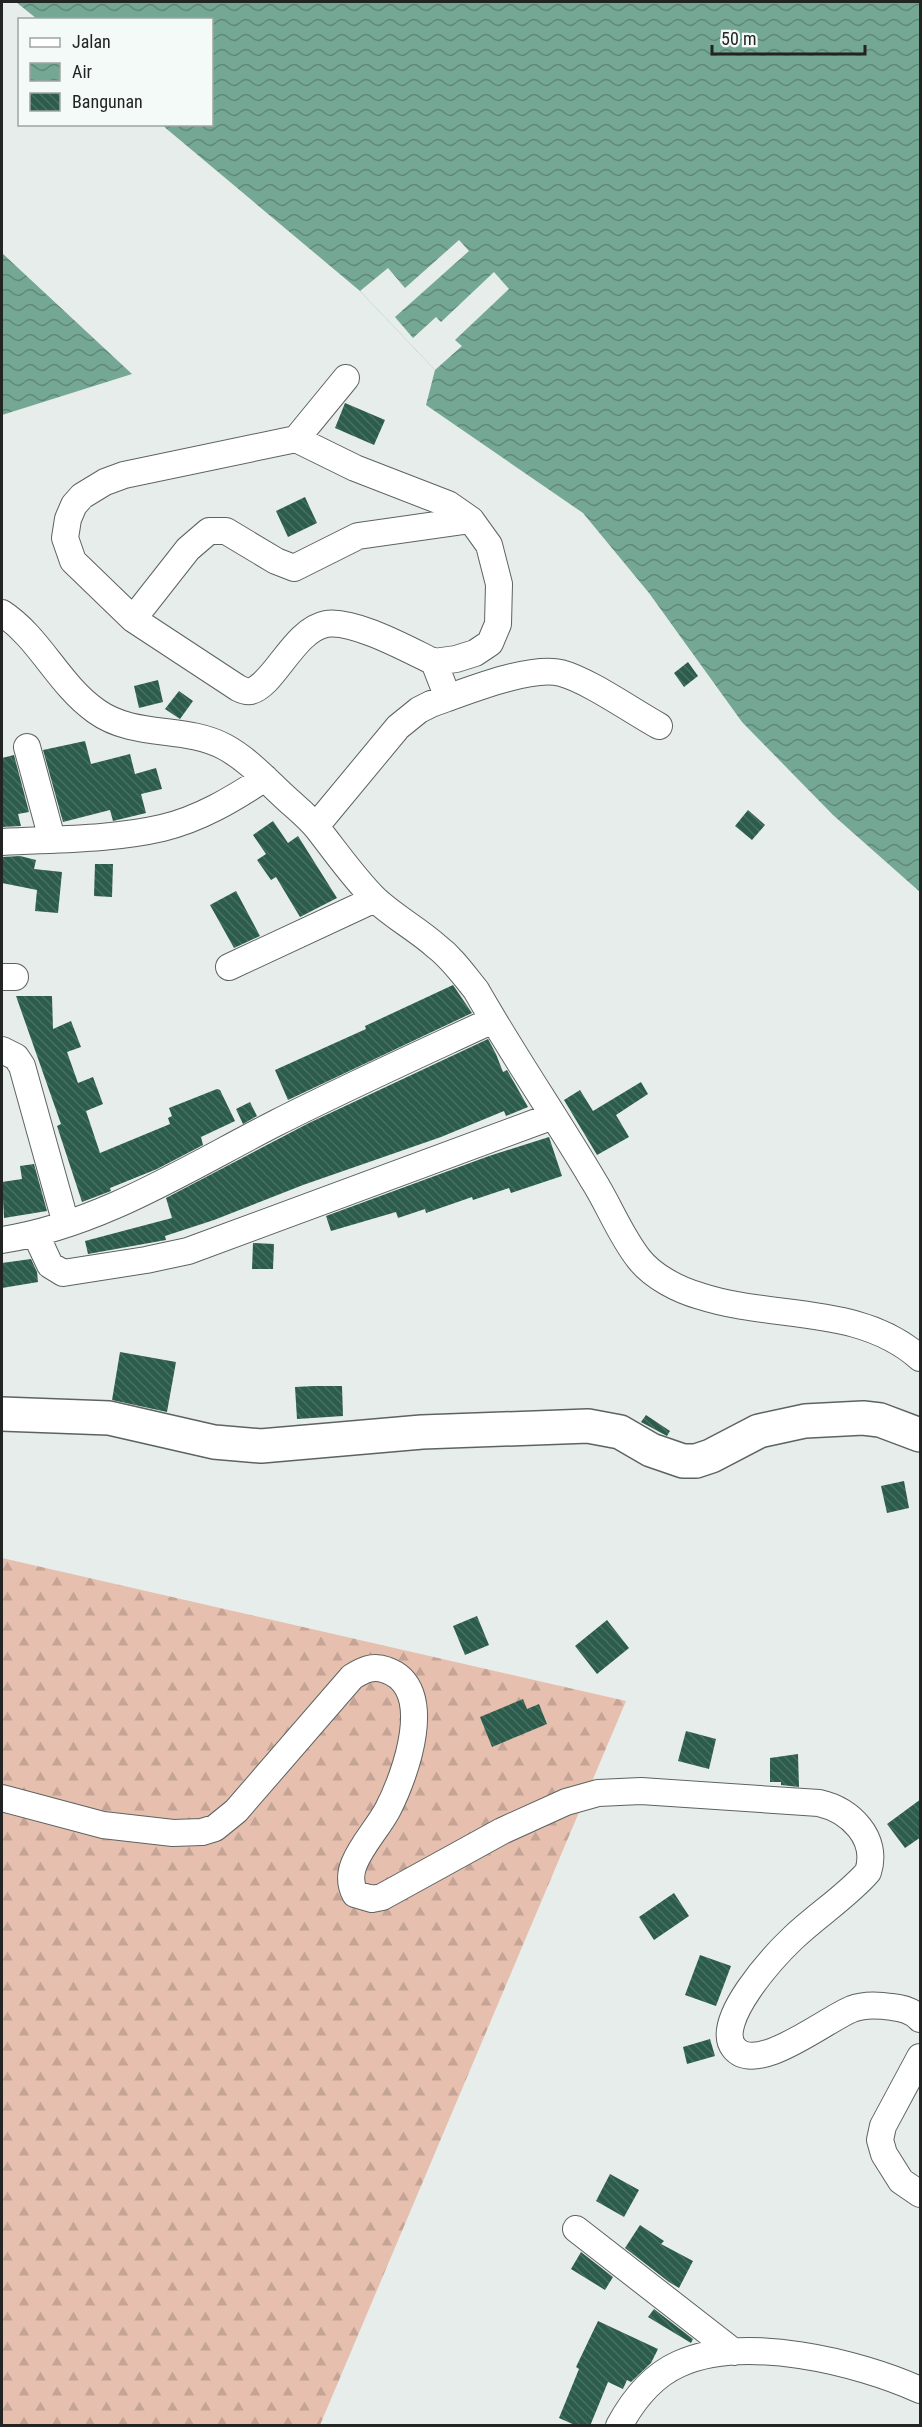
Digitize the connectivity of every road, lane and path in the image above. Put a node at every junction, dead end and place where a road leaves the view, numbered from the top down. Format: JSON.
{"nodes":[{"id":1,"x":346,"y":378,"type":"dead end"},
{"id":2,"x":296,"y":439,"type":"junction"},
{"id":3,"x":471,"y":520,"type":"junction"},
{"id":4,"x":2,"y":613,"type":"edge"},
{"id":5,"x":133,"y":619,"type":"junction"},
{"id":6,"x":434,"y":662,"type":"junction"},
{"id":7,"x":448,"y":698,"type":"junction"},
{"id":8,"x":659,"y":726,"type":"dead end"},
{"id":9,"x":27,"y":747,"type":"dead end"},
{"id":10,"x":265,"y":778,"type":"junction"},
{"id":11,"x":316,"y":826,"type":"junction"},
{"id":12,"x":52,"y":840,"type":"junction"},
{"id":13,"x":2,"y":842,"type":"edge"},
{"id":14,"x":375,"y":899,"type":"junction"},
{"id":15,"x":229,"y":967,"type":"dead end"},
{"id":16,"x":493,"y":1020,"type":"junction"},
{"id":17,"x":2,"y":1050,"type":"edge"},
{"id":18,"x":553,"y":1116,"type":"junction"},
{"id":19,"x":66,"y":1224,"type":"junction"},
{"id":20,"x":36,"y":1235,"type":"junction"},
{"id":21,"x":2,"y":1240,"type":"edge"},
{"id":22,"x":921,"y":1358,"type":"edge"},
{"id":23,"x":2,"y":1414,"type":"edge"},
{"id":24,"x":921,"y":1435,"type":"edge"},
{"id":25,"x":2,"y":1798,"type":"edge"},
{"id":26,"x":921,"y":2019,"type":"edge"},
{"id":27,"x":921,"y":2057,"type":"edge"},
{"id":28,"x":921,"y":2194,"type":"edge"},
{"id":29,"x":576,"y":2229,"type":"dead end"},
{"id":30,"x":734,"y":2352,"type":"junction"},
{"id":31,"x":921,"y":2390,"type":"edge"},
{"id":32,"x":619,"y":2426,"type":"edge"}],
"edges":[{"from":1,"to":2,"type":"street"},
{"from":2,"to":3,"type":"street"},
{"from":2,"to":5,"type":"street"},
{"from":3,"to":5,"type":"street"},
{"from":3,"to":6,"type":"street"},
{"from":4,"to":10,"type":"street"},
{"from":5,"to":6,"type":"street"},
{"from":6,"to":7,"type":"street"},
{"from":7,"to":8,"type":"street"},
{"from":7,"to":11,"type":"street"},
{"from":9,"to":12,"type":"street"},
{"from":10,"to":11,"type":"street"},
{"from":10,"to":12,"type":"street"},
{"from":11,"to":14,"type":"street"},
{"from":12,"to":13,"type":"street"},
{"from":14,"to":15,"type":"street"},
{"from":14,"to":16,"type":"street"},
{"from":16,"to":18,"type":"street"},
{"from":16,"to":19,"type":"street"},
{"from":17,"to":19,"type":"street"},
{"from":18,"to":20,"type":"street"},
{"from":18,"to":22,"type":"street"},
{"from":19,"to":20,"type":"street"},
{"from":20,"to":21,"type":"street"},
{"from":23,"to":24,"type":"highway"},
{"from":25,"to":26,"type":"street"},
{"from":27,"to":28,"type":"street"},
{"from":29,"to":30,"type":"street"},
{"from":30,"to":31,"type":"street"},
{"from":30,"to":32,"type":"street"}]}
